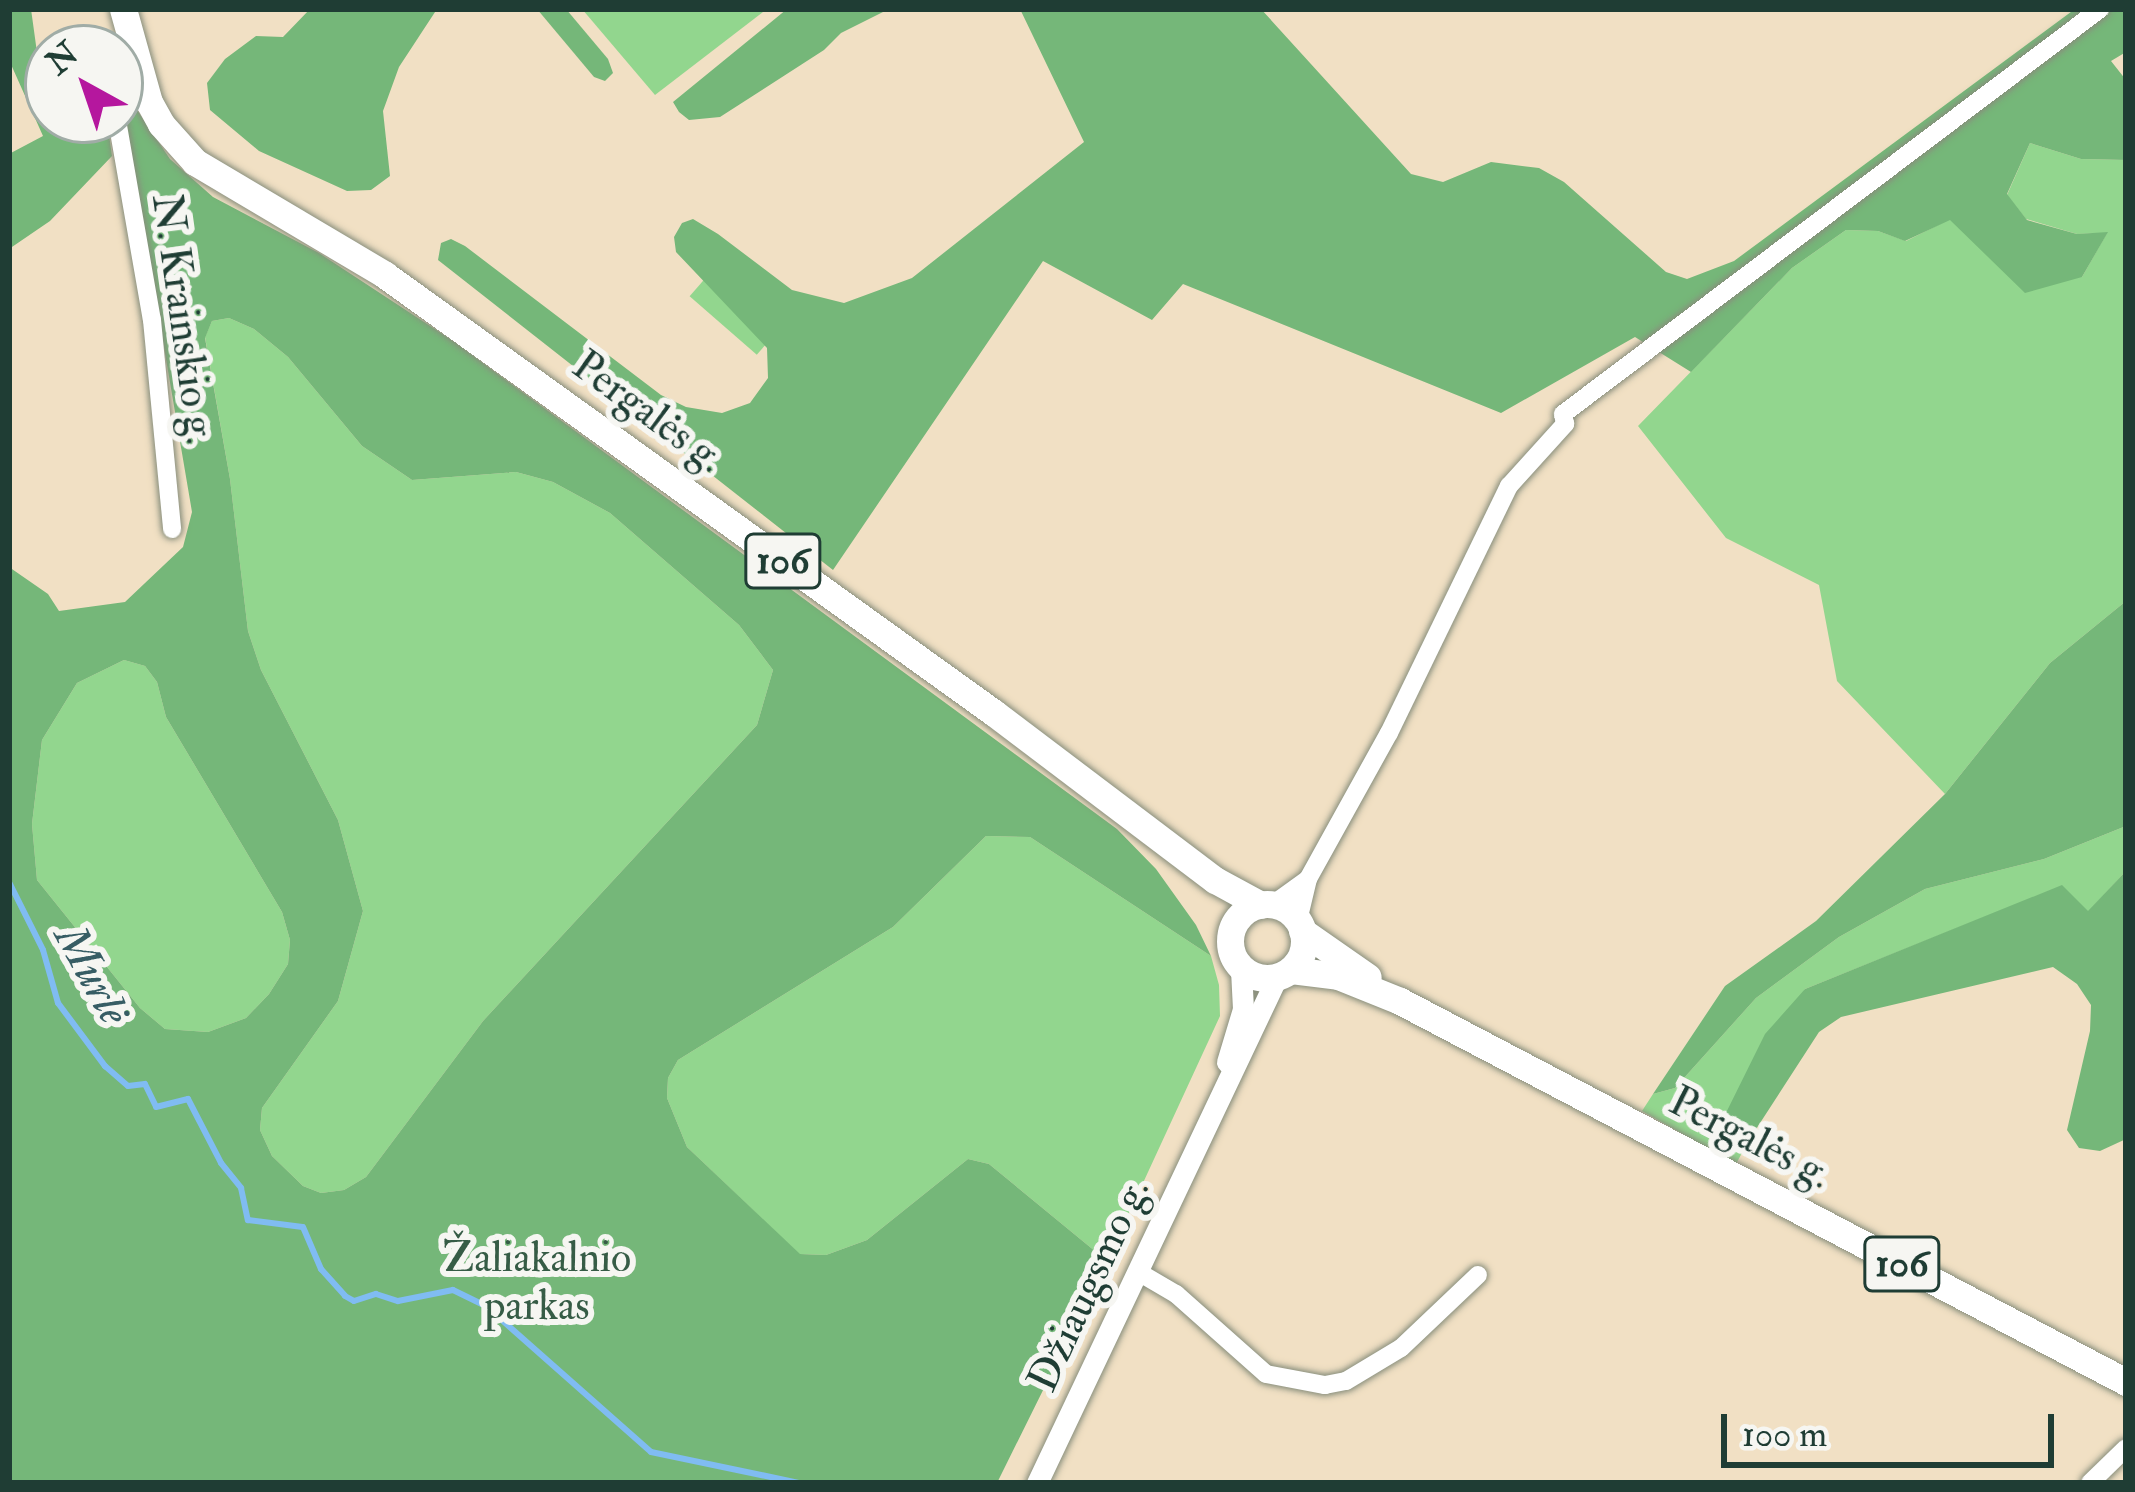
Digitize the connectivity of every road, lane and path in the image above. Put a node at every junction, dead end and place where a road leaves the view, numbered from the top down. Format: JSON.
{"nodes":[{"id":1,"x":2100,"y":9,"type":"edge"},
{"id":2,"x":144,"y":101,"type":"edge"},
{"id":3,"x":121,"y":144,"type":"edge"},
{"id":4,"x":172,"y":529,"type":"dead end"},
{"id":5,"x":1178,"y":852,"type":"junction"},
{"id":6,"x":1308,"y":879,"type":"junction"},
{"id":7,"x":1267,"y":904,"type":"junction"},
{"id":8,"x":1300,"y":926,"type":"junction"},
{"id":9,"x":1231,"y":931,"type":"junction"},
{"id":10,"x":1241,"y":969,"type":"junction"},
{"id":11,"x":1284,"y":973,"type":"junction"},
{"id":12,"x":1400,"y":1000,"type":"junction"},
{"id":13,"x":1209,"y":1120,"type":"junction"},
{"id":14,"x":1140,"y":1273,"type":"junction"},
{"id":15,"x":1478,"y":1274,"type":"dead end"},
{"id":16,"x":2126,"y":1382,"type":"edge"},
{"id":17,"x":2126,"y":1448,"type":"edge"},
{"id":18,"x":1037,"y":1483,"type":"edge"},
{"id":19,"x":2090,"y":1483,"type":"edge"}],
"edges":[{"from":1,"to":6,"type":"street"},
{"from":2,"to":5,"type":"main road","name":"Pergalės g.","number":"106"},
{"from":3,"to":4,"type":"street","name":"N. Krainskio g."},
{"from":5,"to":7,"type":"main road","name":"Pergalės g.","number":"106"},
{"from":5,"to":9,"type":"main road","name":"Pergalės g.","number":"106"},
{"from":6,"to":7,"type":"street"},
{"from":6,"to":8,"type":"street"},
{"from":7,"to":8,"type":"main road"},
{"from":7,"to":9,"type":"main road"},
{"from":8,"to":11,"type":"main road"},
{"from":8,"to":12,"type":"main road","name":"Pergalės g.","number":"106"},
{"from":9,"to":10,"type":"main road"},
{"from":10,"to":11,"type":"main road"},
{"from":10,"to":13,"type":"street","name":"Džiaugsmo g."},
{"from":11,"to":12,"type":"main road","name":"Pergalės g.","number":"106"},
{"from":11,"to":13,"type":"street","name":"Džiaugsmo g."},
{"from":12,"to":16,"type":"main road","name":"Pergalės g.","number":"106"},
{"from":13,"to":14,"type":"street","name":"Džiaugsmo g."},
{"from":14,"to":15,"type":"street"},
{"from":14,"to":18,"type":"street","name":"Džiaugsmo g."},
{"from":17,"to":19,"type":"street"}]}
